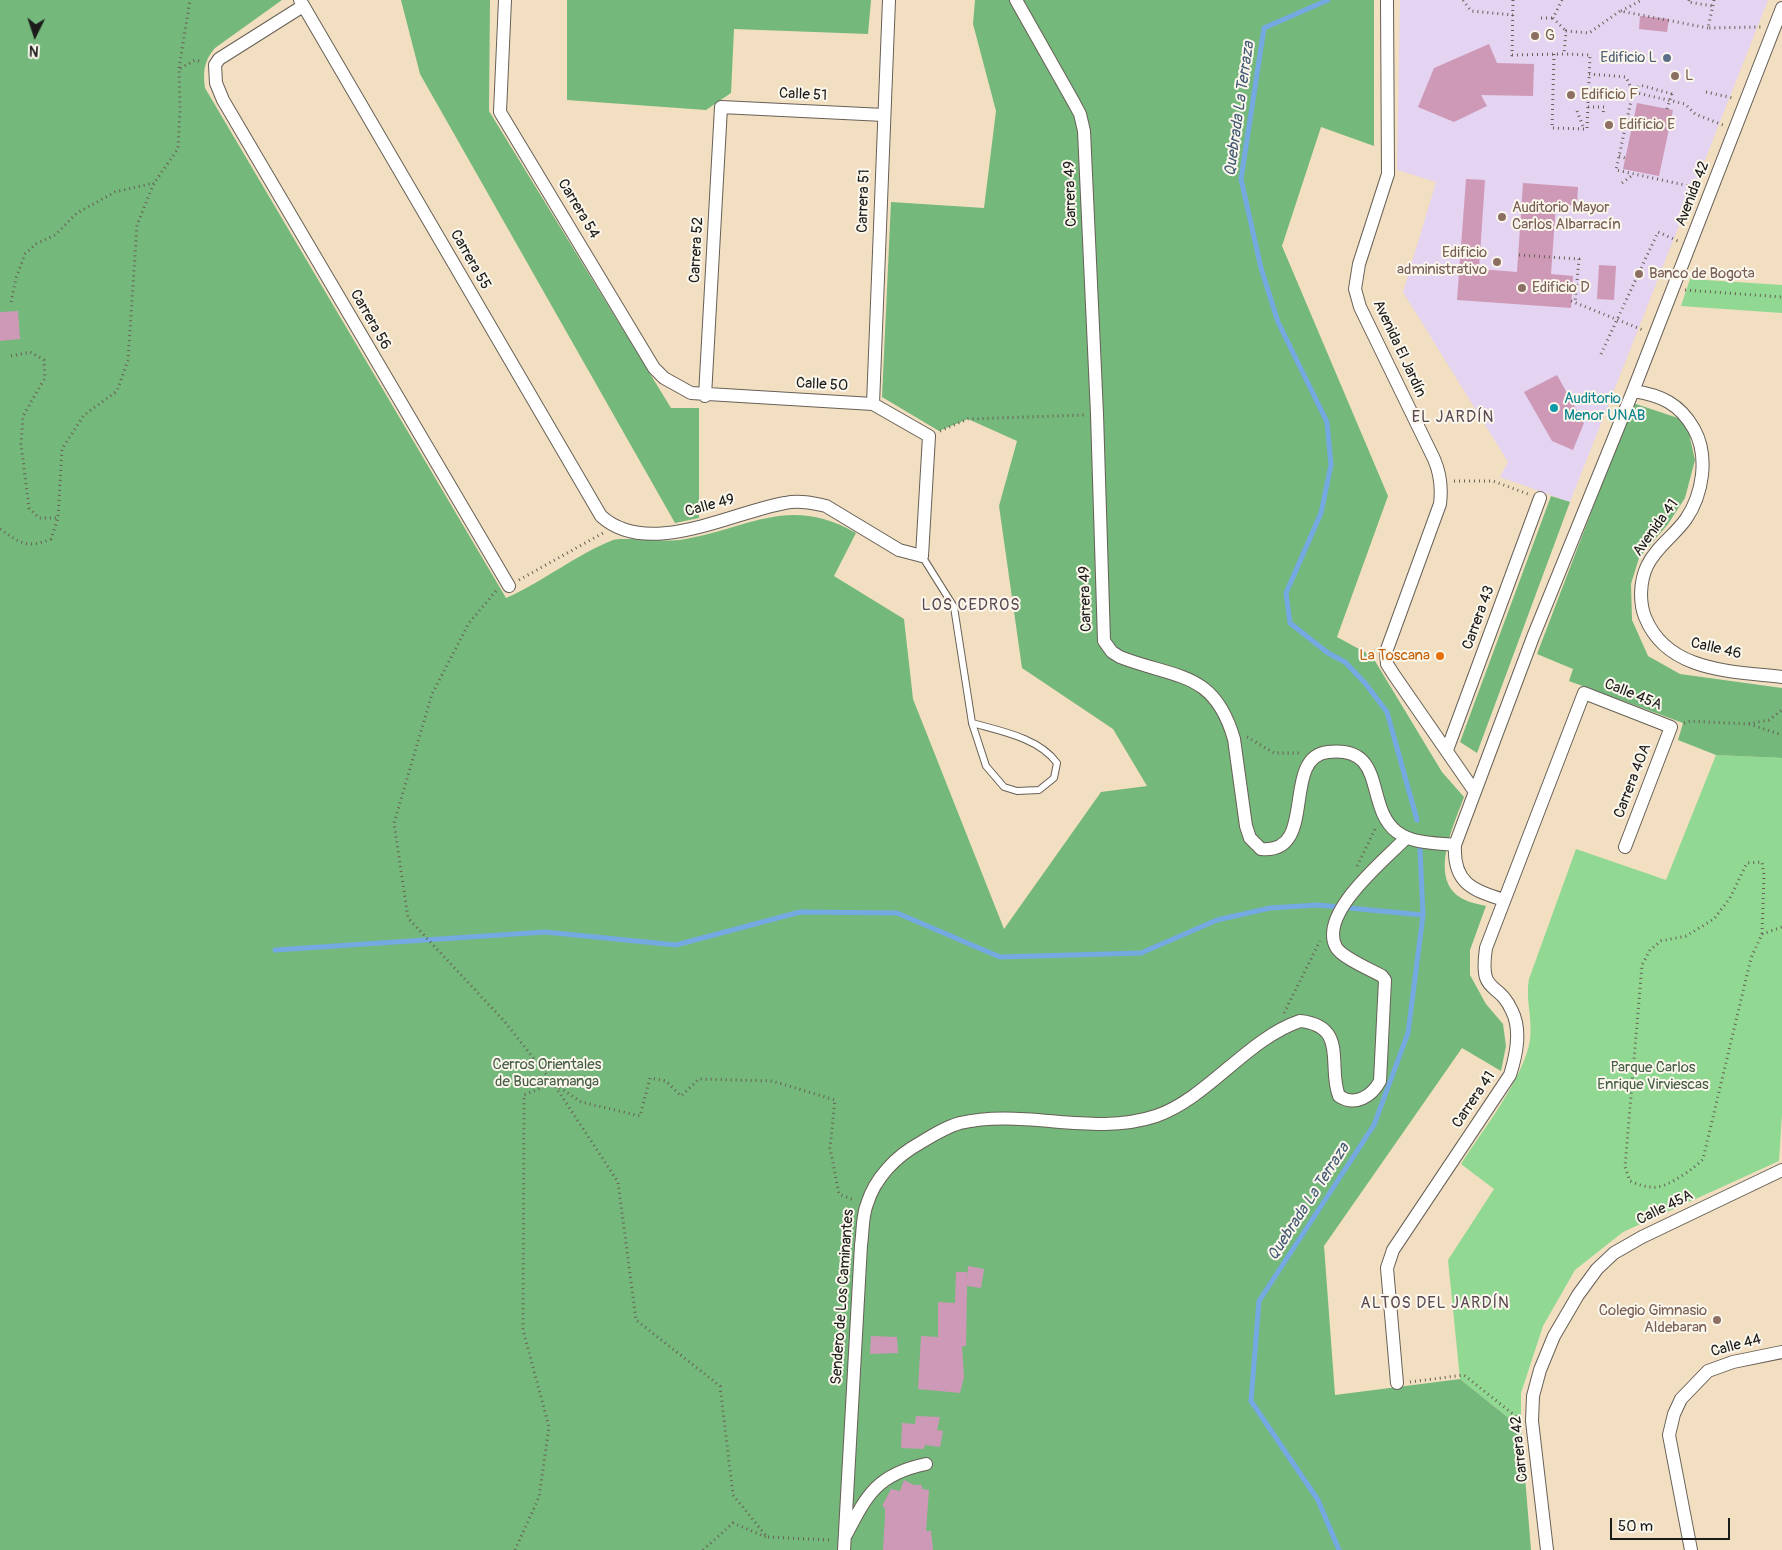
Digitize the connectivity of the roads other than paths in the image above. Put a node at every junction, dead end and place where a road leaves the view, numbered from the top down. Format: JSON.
{"nodes":[{"id":1,"x":504,"y":0,"type":"edge"},
{"id":2,"x":889,"y":0,"type":"edge"},
{"id":3,"x":1016,"y":0,"type":"edge"},
{"id":4,"x":1387,"y":0,"type":"edge"},
{"id":5,"x":302,"y":3,"type":"edge"},
{"id":6,"x":1782,"y":8,"type":"edge"},
{"id":7,"x":720,"y":107,"type":"joint"},
{"id":8,"x":884,"y":115,"type":"junction"},
{"id":9,"x":1633,"y":391,"type":"junction"},
{"id":10,"x":705,"y":396,"type":"junction"},
{"id":11,"x":873,"y":404,"type":"junction"},
{"id":12,"x":1540,"y":498,"type":"road end"},
{"id":13,"x":614,"y":527,"type":"joint"},
{"id":14,"x":922,"y":556,"type":"junction"},
{"id":15,"x":509,"y":586,"type":"road end"},
{"id":16,"x":1651,"y":633,"type":"joint"},
{"id":17,"x":1782,"y":677,"type":"edge"},
{"id":18,"x":1584,"y":693,"type":"joint"},
{"id":19,"x":972,"y":724,"type":"junction"},
{"id":20,"x":1671,"y":728,"type":"joint"},
{"id":21,"x":1447,"y":750,"type":"junction"},
{"id":22,"x":1475,"y":792,"type":"junction"},
{"id":23,"x":1406,"y":838,"type":"junction"},
{"id":24,"x":1455,"y":846,"type":"junction"},
{"id":25,"x":1625,"y":847,"type":"dead end"},
{"id":26,"x":1504,"y":900,"type":"junction"},
{"id":27,"x":1782,"y":1170,"type":"edge"},
{"id":28,"x":1578,"y":1295,"type":"joint"},
{"id":29,"x":1782,"y":1352,"type":"edge"},
{"id":30,"x":1397,"y":1384,"type":"road end"},
{"id":31,"x":926,"y":1464,"type":"dead end"},
{"id":32,"x":844,"y":1545,"type":"edge"},
{"id":33,"x":1547,"y":1550,"type":"edge"},
{"id":34,"x":1691,"y":1550,"type":"edge"}],
"edges":[{"from":1,"to":10,"type":"street","name":"Carrera 54"},
{"from":2,"to":8,"type":"street","name":"Carrera 51"},
{"from":3,"to":23,"type":"street","name":"Carrera 49"},
{"from":4,"to":21,"type":"street","name":"Avenida El Jardín"},
{"from":5,"to":13,"type":"street","name":"Carrera 55"},
{"from":5,"to":15,"type":"street","name":"Carrera 56"},
{"from":6,"to":9,"type":"street","name":"Avenida 42"},
{"from":7,"to":8,"type":"street","name":"Calle 51"},
{"from":7,"to":10,"type":"street","name":"Carrera 52"},
{"from":8,"to":11,"type":"street","name":"Carrera 51"},
{"from":9,"to":16,"type":"street","name":"Avenida 41"},
{"from":9,"to":22,"type":"street"},
{"from":10,"to":11,"type":"street","name":"Calle 50"},
{"from":11,"to":14,"type":"street","name":"Calle 50"},
{"from":12,"to":21,"type":"street","name":"Carrera 43"},
{"from":13,"to":14,"type":"street","name":"Calle 49"},
{"from":14,"to":19,"type":"lane"},
{"from":16,"to":17,"type":"street","name":"Calle 46"},
{"from":18,"to":20,"type":"street","name":"Calle 45A"},
{"from":18,"to":26,"type":"street","name":"Carrera 41"},
{"from":19,"to":19,"type":"lane"},
{"from":20,"to":25,"type":"street","name":"Carrera 40A"},
{"from":21,"to":22,"type":"street","name":"Avenida El Jardín"},
{"from":22,"to":24,"type":"street"},
{"from":23,"to":24,"type":"street"},
{"from":23,"to":32,"type":"street","name":"Sendero de Los Caminantes"},
{"from":24,"to":26,"type":"street"},
{"from":26,"to":30,"type":"street","name":"Carrera 41"},
{"from":27,"to":28,"type":"street","name":"Calle 45A"},
{"from":28,"to":33,"type":"street","name":"Carrera 42"},
{"from":29,"to":34,"type":"street","name":"Calle 44"},
{"from":31,"to":32,"type":"street"}]}
